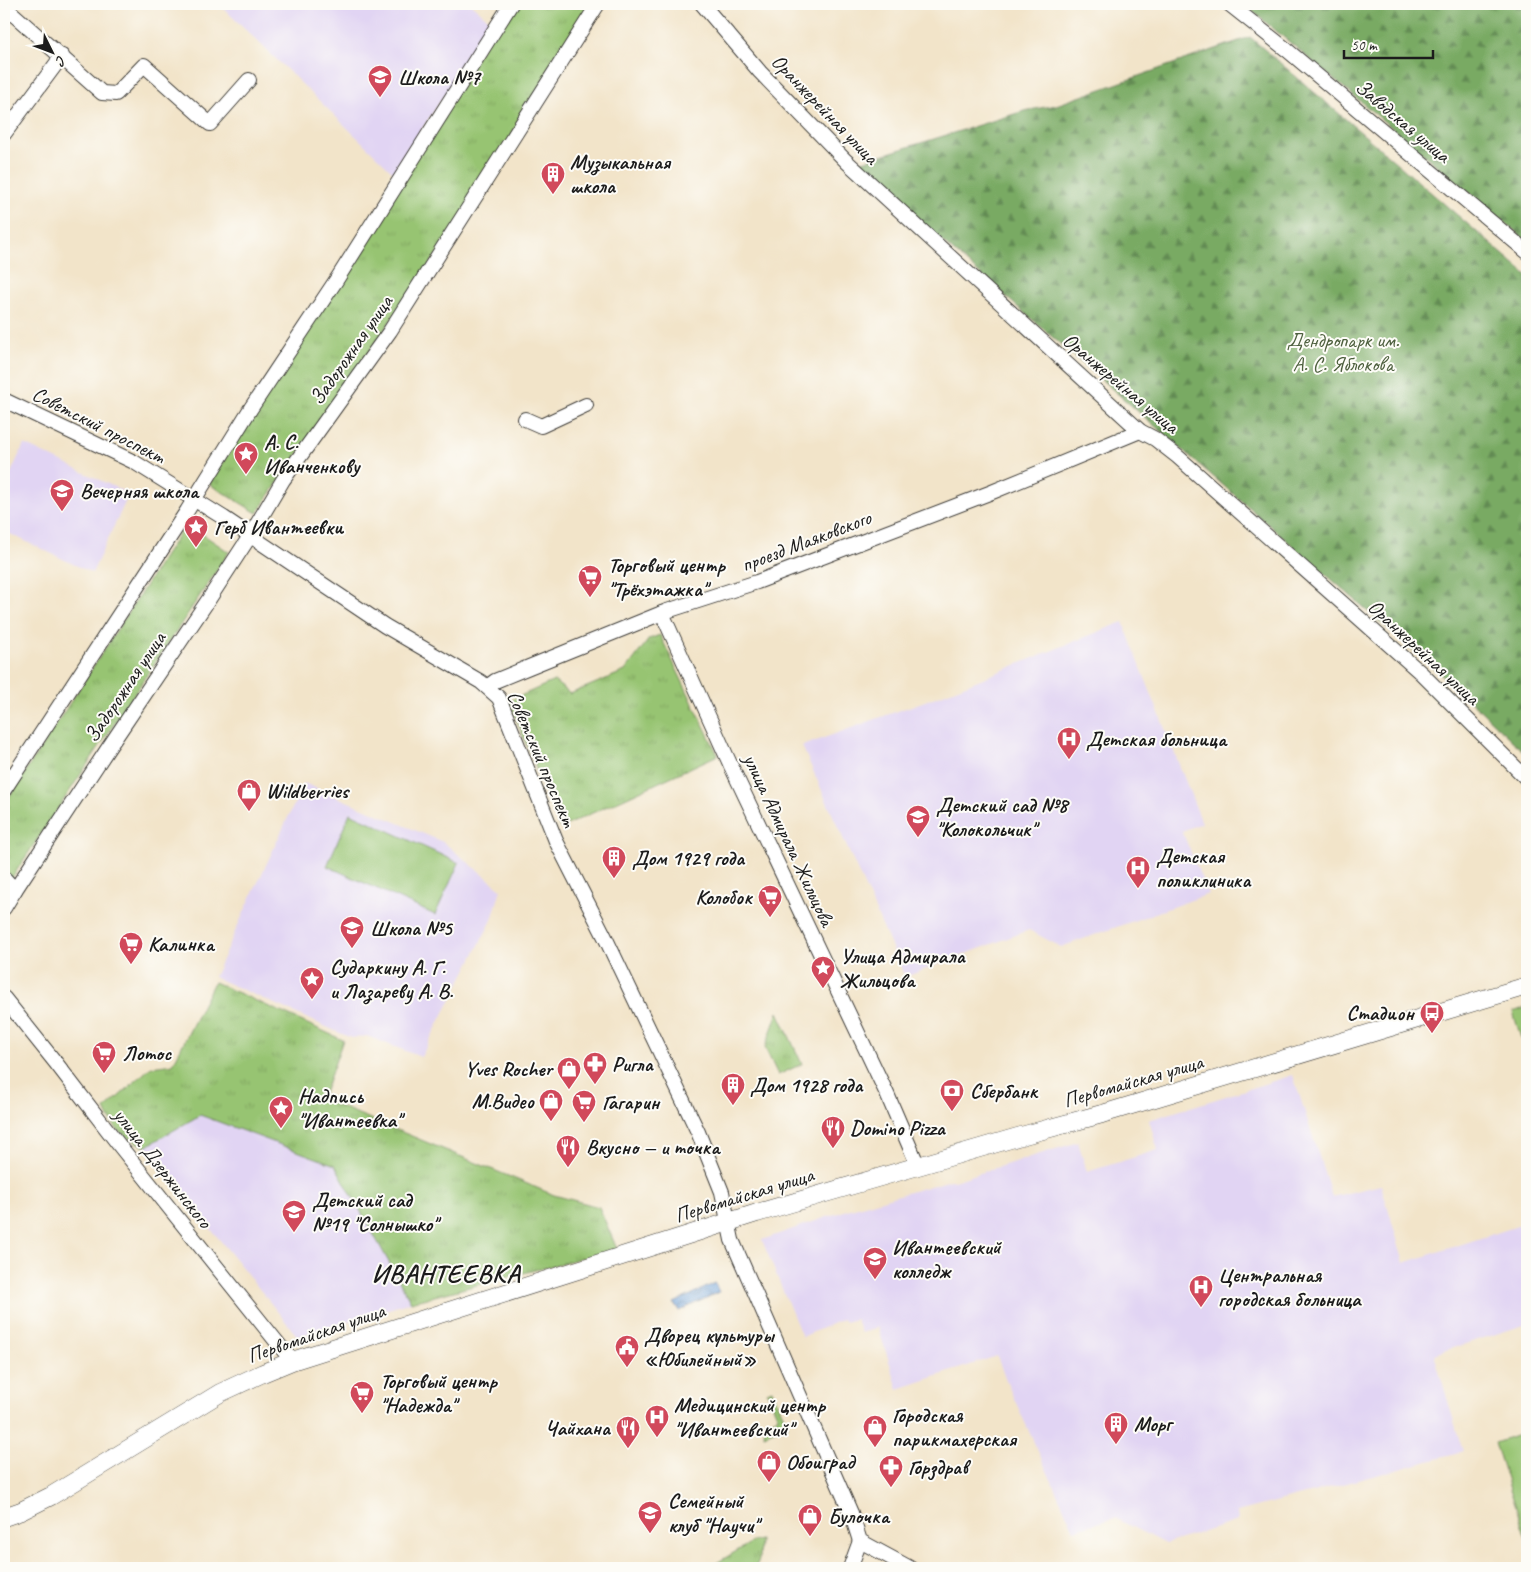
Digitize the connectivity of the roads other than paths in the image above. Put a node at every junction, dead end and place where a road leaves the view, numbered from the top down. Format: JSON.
{"nodes":[{"id":1,"x":511,"y":4,"type":"edge"},
{"id":2,"x":598,"y":4,"type":"edge"},
{"id":3,"x":702,"y":4,"type":"edge"},
{"id":4,"x":1229,"y":4,"type":"edge"},
{"id":5,"x":4,"y":6,"type":"edge"},
{"id":6,"x":62,"y":56,"type":"junction"},
{"id":7,"x":249,"y":80,"type":"dead end"},
{"id":8,"x":4,"y":134,"type":"edge"},
{"id":9,"x":1527,"y":252,"type":"edge"},
{"id":10,"x":4,"y":400,"type":"edge"},
{"id":11,"x":586,"y":405,"type":"dead end"},
{"id":12,"x":525,"y":419,"type":"dead end"},
{"id":13,"x":1140,"y":431,"type":"junction"},
{"id":14,"x":194,"y":500,"type":"junction"},
{"id":15,"x":250,"y":536,"type":"junction"},
{"id":16,"x":662,"y":613,"type":"junction"},
{"id":17,"x":487,"y":687,"type":"junction"},
{"id":18,"x":1527,"y":779,"type":"edge"},
{"id":19,"x":4,"y":790,"type":"edge"},
{"id":20,"x":4,"y":878,"type":"edge"},
{"id":21,"x":15,"y":890,"type":"junction"},
{"id":22,"x":4,"y":908,"type":"edge"},
{"id":23,"x":1527,"y":986,"type":"edge"},
{"id":24,"x":4,"y":998,"type":"edge"},
{"id":25,"x":918,"y":1166,"type":"junction"},
{"id":26,"x":728,"y":1223,"type":"junction"},
{"id":27,"x":292,"y":1361,"type":"junction"},
{"id":28,"x":4,"y":1517,"type":"edge"},
{"id":29,"x":860,"y":1540,"type":"junction"},
{"id":30,"x":850,"y":1568,"type":"edge"},
{"id":31,"x":910,"y":1568,"type":"edge"}],
"edges":[{"from":1,"to":14,"type":"street","name":"Задорожная улица"},
{"from":2,"to":15,"type":"street","name":"Задорожная улица"},
{"from":3,"to":13,"type":"street","name":"Оранжерейная улица"},
{"from":4,"to":9,"type":"street","name":"Заводская улица"},
{"from":5,"to":6,"type":"street"},
{"from":6,"to":7,"type":"street"},
{"from":6,"to":8,"type":"street"},
{"from":10,"to":14,"type":"street","name":"Советский проспект"},
{"from":11,"to":12,"type":"street"},
{"from":13,"to":16,"type":"street","name":"проезд Маяковского"},
{"from":13,"to":18,"type":"street","name":"Оранжерейная улица"},
{"from":14,"to":15,"type":"street","name":"Советский проспект"},
{"from":14,"to":19,"type":"street","name":"Задорожная улица"},
{"from":15,"to":17,"type":"street","name":"Советский проспект"},
{"from":15,"to":21,"type":"street","name":"Задорожная улица"},
{"from":16,"to":17,"type":"street","name":"проезд Маяковского"},
{"from":16,"to":25,"type":"street","name":"улица Адмирала Жильцова"},
{"from":17,"to":26,"type":"street","name":"Советский проспект"},
{"from":20,"to":21,"type":"street"},
{"from":21,"to":22,"type":"street","name":"Задорожная улица"},
{"from":23,"to":25,"type":"main road","name":"Первомайская улица"},
{"from":24,"to":27,"type":"street","name":"улица Дзержинского"},
{"from":25,"to":26,"type":"main road","name":"Первомайская улица"},
{"from":26,"to":27,"type":"main road","name":"Первомайская улица"},
{"from":26,"to":29,"type":"street","name":"Советский проспект"},
{"from":27,"to":28,"type":"main road","name":"Первомайская улица"},
{"from":29,"to":30,"type":"street"},
{"from":29,"to":31,"type":"street"}]}
